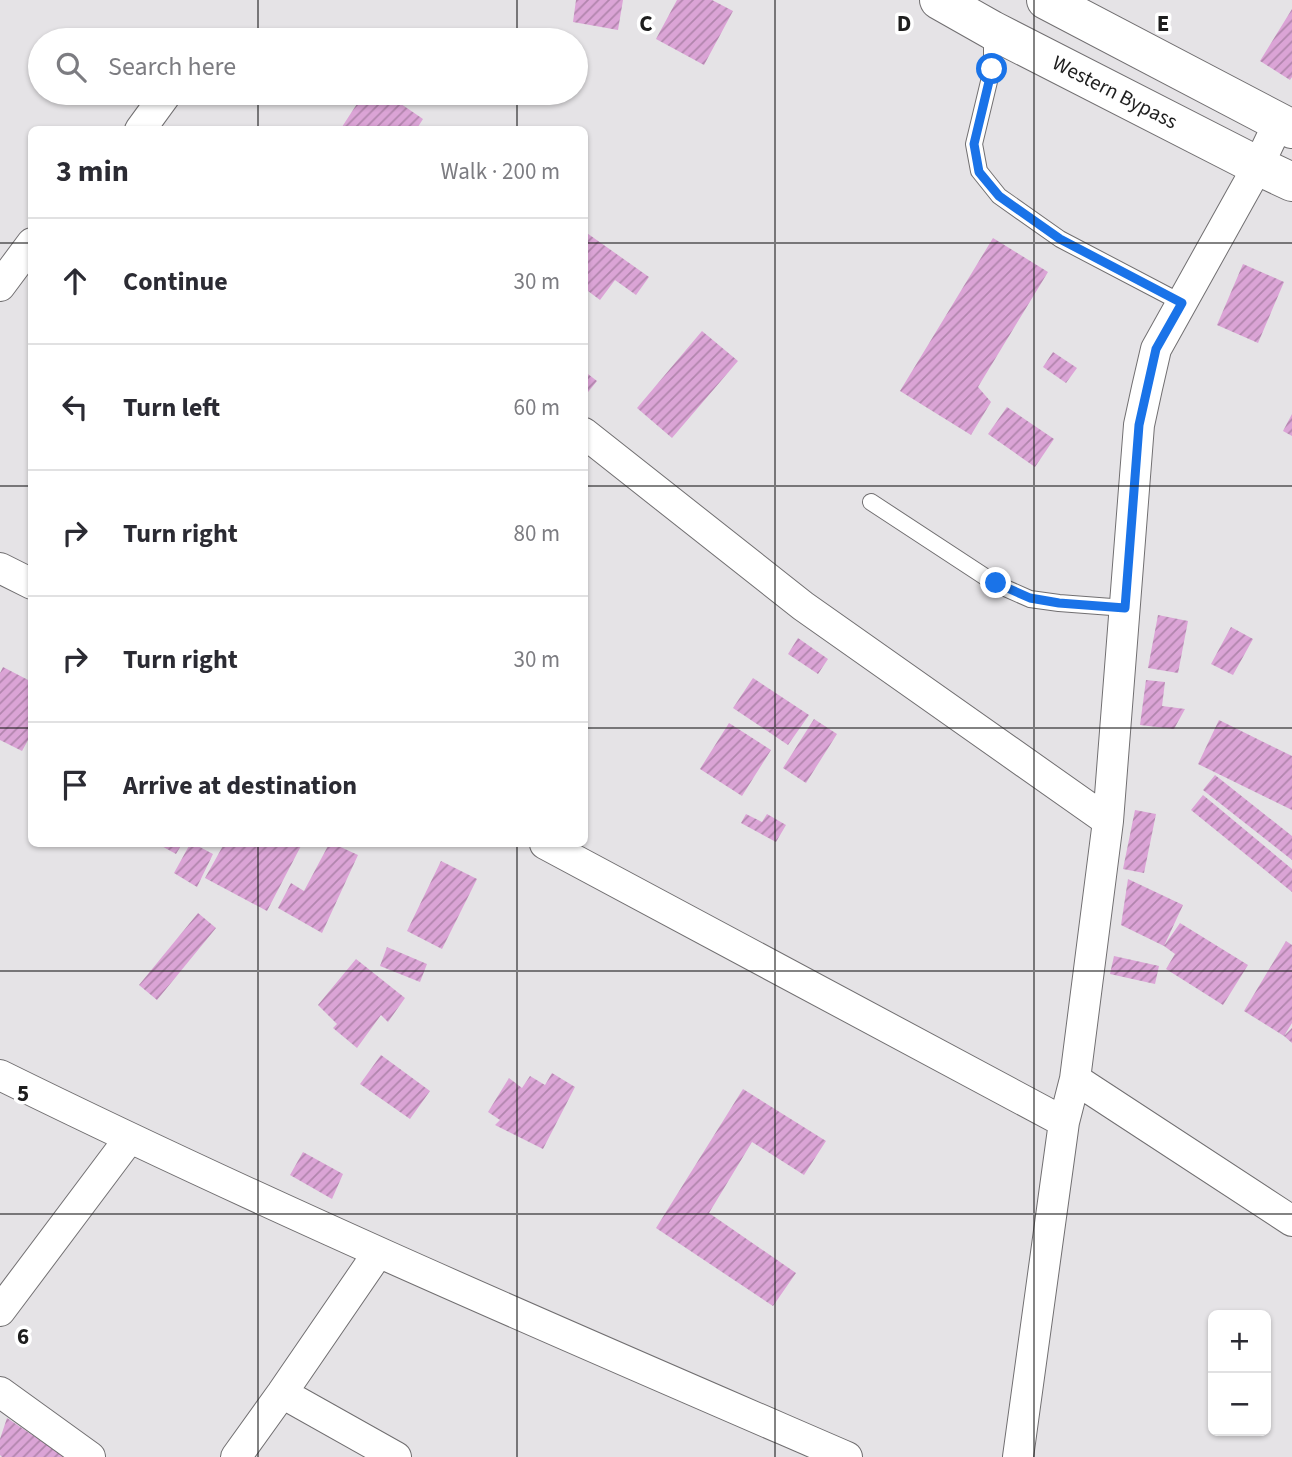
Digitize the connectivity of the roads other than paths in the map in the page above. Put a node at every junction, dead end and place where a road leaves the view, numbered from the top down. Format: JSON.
{"nodes":[{"id":1,"x":939,"y":0,"type":"edge"},
{"id":2,"x":1046,"y":0,"type":"edge"},
{"id":3,"x":992,"y":30,"type":"junction"},
{"id":4,"x":158,"y":105,"type":"edge"},
{"id":5,"x":1285,"y":125,"type":"edge"},
{"id":6,"x":143,"y":126,"type":"edge"},
{"id":7,"x":1275,"y":174,"type":"edge"},
{"id":8,"x":28,"y":248,"type":"edge"},
{"id":9,"x":0,"y":286,"type":"edge"},
{"id":10,"x":1182,"y":303,"type":"junction"},
{"id":11,"x":588,"y":436,"type":"edge"},
{"id":12,"x":871,"y":502,"type":"dead end"},
{"id":13,"x":0,"y":568,"type":"edge"},
{"id":14,"x":28,"y":582,"type":"edge"},
{"id":15,"x":1125,"y":608,"type":"junction"},
{"id":16,"x":1108,"y":821,"type":"junction"},
{"id":17,"x":551,"y":847,"type":"edge"},
{"id":18,"x":0,"y":1075,"type":"edge"},
{"id":19,"x":1075,"y":1079,"type":"junction"},
{"id":20,"x":1064,"y":1122,"type":"junction"},
{"id":21,"x":129,"y":1139,"type":"junction"},
{"id":22,"x":1292,"y":1221,"type":"edge"},
{"id":23,"x":378,"y":1253,"type":"junction"},
{"id":24,"x":0,"y":1311,"type":"edge"},
{"id":25,"x":0,"y":1392,"type":"edge"},
{"id":26,"x":282,"y":1393,"type":"junction"},
{"id":27,"x":90,"y":1457,"type":"edge"},
{"id":28,"x":236,"y":1457,"type":"edge"},
{"id":29,"x":396,"y":1457,"type":"edge"},
{"id":30,"x":847,"y":1457,"type":"edge"},
{"id":31,"x":1018,"y":1457,"type":"edge"}],
"edges":[{"from":1,"to":3,"type":"main road","name":"Western Bypass"},
{"from":2,"to":5,"type":"main road"},
{"from":3,"to":7,"type":"main road","name":"Western Bypass"},
{"from":3,"to":10,"type":"lane"},
{"from":4,"to":6,"type":"street"},
{"from":5,"to":7,"type":"street"},
{"from":7,"to":10,"type":"street"},
{"from":8,"to":9,"type":"street"},
{"from":10,"to":15,"type":"street"},
{"from":11,"to":16,"type":"street"},
{"from":12,"to":15,"type":"lane"},
{"from":13,"to":14,"type":"street"},
{"from":15,"to":16,"type":"street"},
{"from":16,"to":19,"type":"street"},
{"from":17,"to":20,"type":"street"},
{"from":18,"to":21,"type":"street"},
{"from":19,"to":20,"type":"street"},
{"from":19,"to":22,"type":"street"},
{"from":20,"to":31,"type":"street"},
{"from":21,"to":23,"type":"street"},
{"from":21,"to":24,"type":"street"},
{"from":23,"to":26,"type":"street"},
{"from":23,"to":30,"type":"street"},
{"from":25,"to":27,"type":"street"},
{"from":26,"to":28,"type":"street"},
{"from":26,"to":29,"type":"street"}]}
